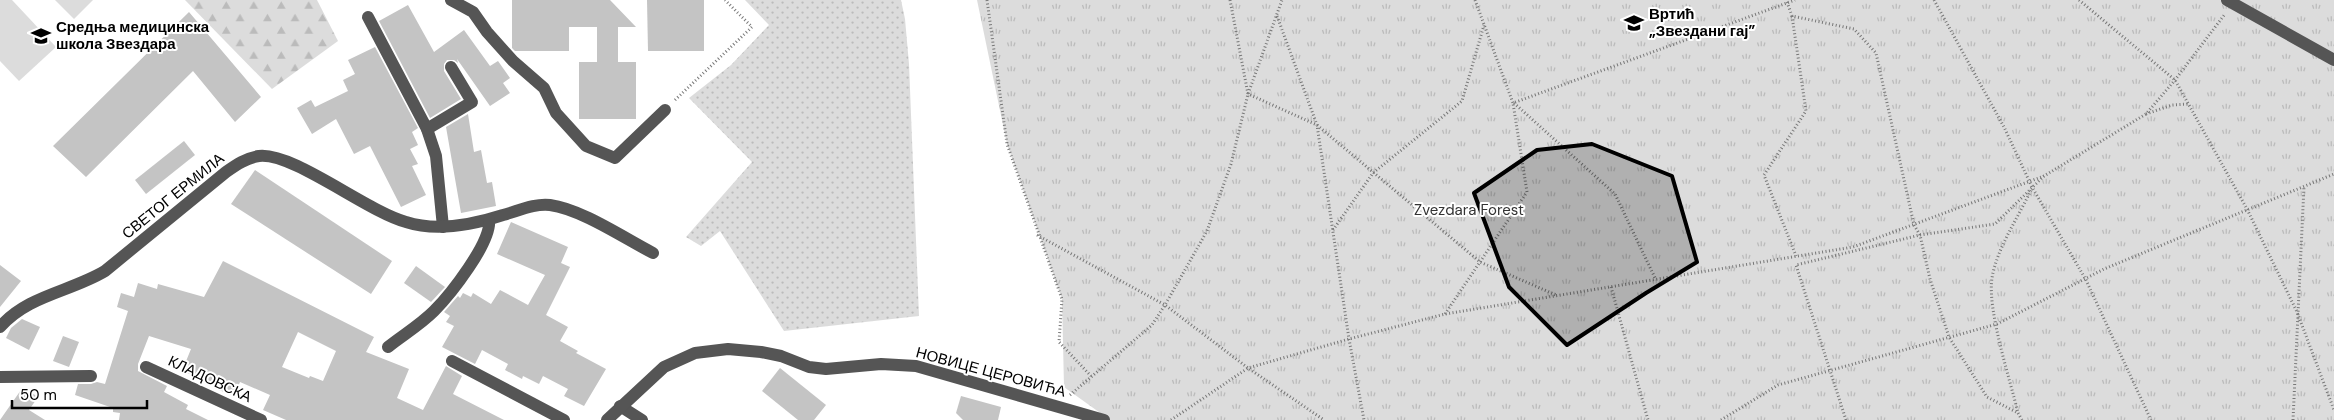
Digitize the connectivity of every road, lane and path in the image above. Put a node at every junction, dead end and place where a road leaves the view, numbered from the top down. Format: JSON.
{"nodes":[{"id":1,"x":451,"y":0,"type":"edge"},
{"id":2,"x":725,"y":0,"type":"edge"},
{"id":3,"x":987,"y":0,"type":"edge"},
{"id":4,"x":1230,"y":0,"type":"edge"},
{"id":5,"x":1282,"y":0,"type":"edge"},
{"id":6,"x":1475,"y":0,"type":"edge"},
{"id":7,"x":1795,"y":0,"type":"edge"},
{"id":8,"x":1934,"y":0,"type":"edge"},
{"id":9,"x":2079,"y":0,"type":"edge"},
{"id":10,"x":1787,"y":2,"type":"junction"},
{"id":11,"x":2230,"y":2,"type":"edge"},
{"id":12,"x":1276,"y":15,"type":"junction"},
{"id":13,"x":1792,"y":16,"type":"junction"},
{"id":14,"x":368,"y":17,"type":"dead end"},
{"id":15,"x":1484,"y":24,"type":"junction"},
{"id":16,"x":2334,"y":60,"type":"edge"},
{"id":17,"x":451,"y":67,"type":"dead end"},
{"id":18,"x":2175,"y":80,"type":"junction"},
{"id":19,"x":1248,"y":94,"type":"junction"},
{"id":20,"x":1513,"y":103,"type":"junction"},
{"id":21,"x":2189,"y":104,"type":"junction"},
{"id":22,"x":665,"y":110,"type":"joint"},
{"id":23,"x":2146,"y":114,"type":"junction"},
{"id":24,"x":1317,"y":125,"type":"junction"},
{"id":25,"x":427,"y":129,"type":"junction"},
{"id":26,"x":1373,"y":173,"type":"junction"},
{"id":27,"x":2334,"y":174,"type":"edge"},
{"id":28,"x":2044,"y":176,"type":"junction"},
{"id":29,"x":2030,"y":181,"type":"junction"},
{"id":30,"x":2304,"y":186,"type":"junction"},
{"id":31,"x":2032,"y":187,"type":"junction"},
{"id":32,"x":2247,"y":209,"type":"junction"},
{"id":33,"x":489,"y":220,"type":"junction"},
{"id":34,"x":1914,"y":225,"type":"junction"},
{"id":35,"x":442,"y":227,"type":"junction"},
{"id":36,"x":1333,"y":231,"type":"junction"},
{"id":37,"x":1920,"y":234,"type":"junction"},
{"id":38,"x":1038,"y":236,"type":"junction"},
{"id":39,"x":653,"y":253,"type":"dead end"},
{"id":40,"x":1796,"y":256,"type":"junction"},
{"id":41,"x":1480,"y":262,"type":"junction"},
{"id":42,"x":1656,"y":280,"type":"junction"},
{"id":43,"x":2086,"y":280,"type":"junction"},
{"id":44,"x":1611,"y":287,"type":"junction"},
{"id":45,"x":1558,"y":296,"type":"junction"},
{"id":46,"x":1165,"y":306,"type":"junction"},
{"id":47,"x":2297,"y":312,"type":"junction"},
{"id":48,"x":1445,"y":314,"type":"junction"},
{"id":49,"x":1997,"y":324,"type":"junction"},
{"id":50,"x":0,"y":327,"type":"edge"},
{"id":51,"x":1949,"y":337,"type":"junction"},
{"id":52,"x":1349,"y":338,"type":"junction"},
{"id":53,"x":388,"y":347,"type":"dead end"},
{"id":54,"x":452,"y":361,"type":"dead end"},
{"id":55,"x":146,"y":367,"type":"dead end"},
{"id":56,"x":1248,"y":368,"type":"junction"},
{"id":57,"x":1830,"y":372,"type":"junction"},
{"id":58,"x":91,"y":376,"type":"dead end"},
{"id":59,"x":1091,"y":376,"type":"junction"},
{"id":60,"x":0,"y":377,"type":"edge"},
{"id":61,"x":620,"y":406,"type":"junction"},
{"id":62,"x":1056,"y":406,"type":"junction"},
{"id":63,"x":2334,"y":410,"type":"edge"},
{"id":64,"x":2018,"y":413,"type":"junction"},
{"id":65,"x":261,"y":420,"type":"edge"},
{"id":66,"x":564,"y":420,"type":"edge"},
{"id":67,"x":607,"y":420,"type":"edge"},
{"id":68,"x":642,"y":420,"type":"edge"},
{"id":69,"x":1104,"y":420,"type":"edge"},
{"id":70,"x":1172,"y":420,"type":"edge"},
{"id":71,"x":1324,"y":420,"type":"edge"},
{"id":72,"x":1364,"y":420,"type":"edge"},
{"id":73,"x":1648,"y":420,"type":"edge"},
{"id":74,"x":1721,"y":420,"type":"edge"},
{"id":75,"x":1846,"y":420,"type":"edge"},
{"id":76,"x":2022,"y":420,"type":"edge"},
{"id":77,"x":2152,"y":420,"type":"edge"},
{"id":78,"x":2293,"y":420,"type":"edge"}],
"edges":[{"from":1,"to":22,"type":"street"},
{"from":2,"to":22,"type":"path"},
{"from":3,"to":38,"type":"path"},
{"from":4,"to":19,"type":"path"},
{"from":5,"to":12,"type":"path"},
{"from":6,"to":15,"type":"path"},
{"from":7,"to":10,"type":"path"},
{"from":8,"to":29,"type":"path"},
{"from":9,"to":18,"type":"path"},
{"from":10,"to":13,"type":"path"},
{"from":10,"to":20,"type":"path"},
{"from":11,"to":16,"type":"street"},
{"from":11,"to":18,"type":"path"},
{"from":12,"to":19,"type":"path"},
{"from":12,"to":24,"type":"path"},
{"from":13,"to":34,"type":"path"},
{"from":13,"to":40,"type":"path"},
{"from":14,"to":25,"type":"street"},
{"from":15,"to":20,"type":"path"},
{"from":15,"to":26,"type":"path"},
{"from":17,"to":25,"type":"street"},
{"from":18,"to":21,"type":"path"},
{"from":18,"to":23,"type":"path"},
{"from":19,"to":24,"type":"path"},
{"from":19,"to":46,"type":"path"},
{"from":20,"to":41,"type":"path"},
{"from":20,"to":42,"type":"path"},
{"from":21,"to":23,"type":"path"},
{"from":21,"to":32,"type":"path"},
{"from":23,"to":28,"type":"path"},
{"from":24,"to":26,"type":"path"},
{"from":24,"to":36,"type":"path"},
{"from":25,"to":35,"type":"street"},
{"from":26,"to":36,"type":"path"},
{"from":26,"to":41,"type":"path"},
{"from":27,"to":30,"type":"path"},
{"from":28,"to":29,"type":"path"},
{"from":28,"to":31,"type":"path"},
{"from":29,"to":31,"type":"path"},
{"from":29,"to":34,"type":"path"},
{"from":30,"to":32,"type":"path"},
{"from":30,"to":47,"type":"path"},
{"from":31,"to":37,"type":"path"},
{"from":31,"to":43,"type":"path"},
{"from":31,"to":49,"type":"path"},
{"from":32,"to":43,"type":"path"},
{"from":32,"to":47,"type":"path"},
{"from":33,"to":35,"type":"street","name":"СВЕТОГ ЕРМИЛА"},
{"from":33,"to":39,"type":"street","name":"СВЕТОГ ЕРМИЛА"},
{"from":33,"to":53,"type":"street"},
{"from":34,"to":37,"type":"path"},
{"from":34,"to":40,"type":"path"},
{"from":35,"to":50,"type":"street","name":"СВЕТОГ ЕРМИЛА"},
{"from":36,"to":52,"type":"path"},
{"from":37,"to":51,"type":"path"},
{"from":37,"to":57,"type":"path"},
{"from":38,"to":46,"type":"path"},
{"from":38,"to":59,"type":"path"},
{"from":40,"to":42,"type":"path"},
{"from":41,"to":45,"type":"path"},
{"from":41,"to":48,"type":"path"},
{"from":42,"to":44,"type":"path"},
{"from":43,"to":49,"type":"path"},
{"from":43,"to":77,"type":"path"},
{"from":44,"to":45,"type":"path"},
{"from":44,"to":73,"type":"path"},
{"from":45,"to":48,"type":"path"},
{"from":46,"to":56,"type":"path"},
{"from":46,"to":59,"type":"path"},
{"from":47,"to":63,"type":"path"},
{"from":47,"to":78,"type":"path"},
{"from":48,"to":52,"type":"path"},
{"from":49,"to":51,"type":"path"},
{"from":49,"to":64,"type":"path"},
{"from":51,"to":57,"type":"path"},
{"from":51,"to":64,"type":"path"},
{"from":52,"to":56,"type":"path"},
{"from":52,"to":72,"type":"path"},
{"from":54,"to":66,"type":"street"},
{"from":55,"to":65,"type":"street","name":"КЛАДОВСКА"},
{"from":56,"to":70,"type":"path"},
{"from":56,"to":71,"type":"path"},
{"from":57,"to":74,"type":"path"},
{"from":57,"to":75,"type":"path"},
{"from":58,"to":60,"type":"street"},
{"from":59,"to":62,"type":"path"},
{"from":61,"to":62,"type":"street","name":"НОВИЦЕ ЦЕРОВИЋА"},
{"from":61,"to":67,"type":"street","name":"НОВИЦЕ ЦЕРОВИЋА"},
{"from":61,"to":68,"type":"street"},
{"from":62,"to":69,"type":"street","name":"НОВИЦЕ ЦЕРОВИЋА"},
{"from":64,"to":76,"type":"path"}]}
